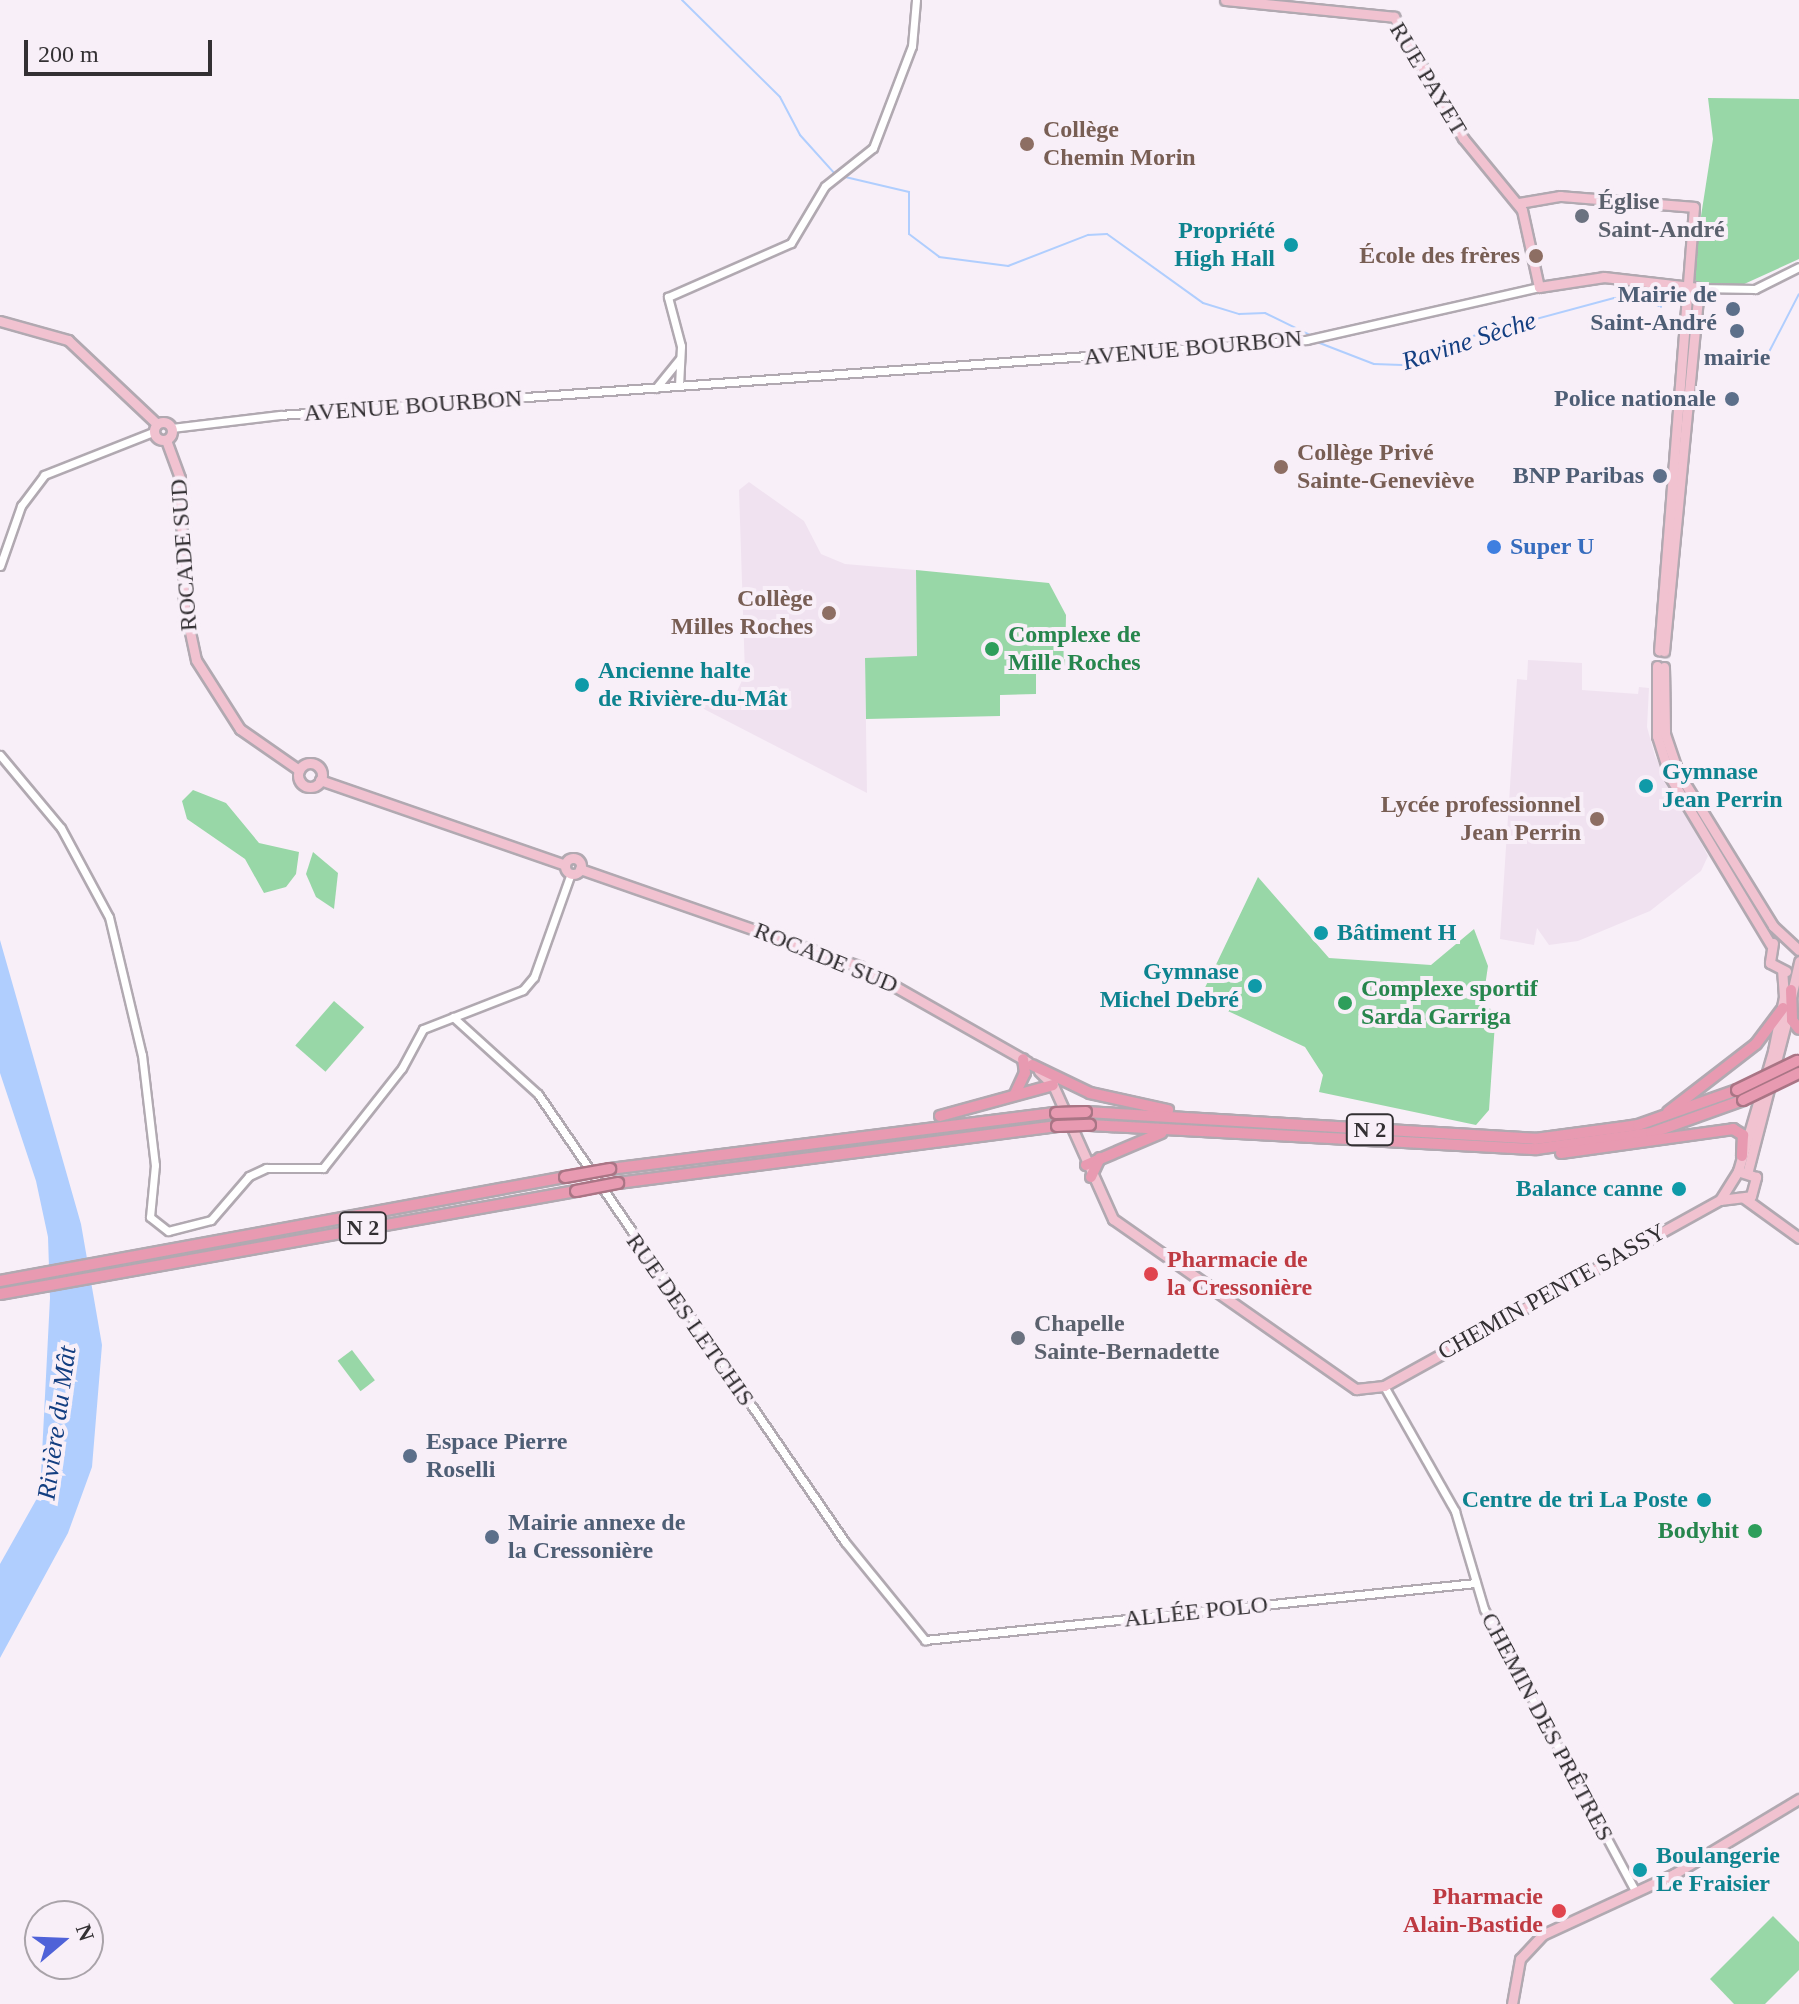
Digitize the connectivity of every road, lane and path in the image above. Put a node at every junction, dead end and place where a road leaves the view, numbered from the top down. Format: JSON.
{"nodes":[{"id":1,"x":916,"y":0,"type":"edge"},
{"id":2,"x":1225,"y":0,"type":"edge"},
{"id":3,"x":1519,"y":203,"type":"junction"},
{"id":4,"x":1799,"y":267,"type":"edge"},
{"id":5,"x":1687,"y":286,"type":"junction"},
{"id":6,"x":1539,"y":287,"type":"junction"},
{"id":7,"x":1699,"y":288,"type":"junction"},
{"id":8,"x":0,"y":321,"type":"edge"},
{"id":9,"x":682,"y":355,"type":"junction"},
{"id":10,"x":673,"y":369,"type":"junction"},
{"id":11,"x":682,"y":376,"type":"junction"},
{"id":12,"x":665,"y":377,"type":"junction"},
{"id":13,"x":693,"y":385,"type":"junction"},
{"id":14,"x":675,"y":386,"type":"junction"},
{"id":15,"x":655,"y":389,"type":"junction"},
{"id":16,"x":155,"y":428,"type":"junction"},
{"id":17,"x":171,"y":428,"type":"junction"},
{"id":18,"x":166,"y":440,"type":"junction"},
{"id":19,"x":0,"y":566,"type":"edge"},
{"id":20,"x":1662,"y":651,"type":"junction"},
{"id":21,"x":1661,"y":666,"type":"junction"},
{"id":22,"x":0,"y":755,"type":"edge"},
{"id":23,"x":299,"y":770,"type":"junction"},
{"id":24,"x":320,"y":780,"type":"junction"},
{"id":25,"x":572,"y":869,"type":"junction"},
{"id":26,"x":1795,"y":943,"type":"edge"},
{"id":27,"x":1771,"y":945,"type":"junction"},
{"id":28,"x":1798,"y":963,"type":"edge"},
{"id":29,"x":1782,"y":971,"type":"junction"},
{"id":30,"x":1791,"y":990,"type":"junction"},
{"id":31,"x":1783,"y":1008,"type":"junction"},
{"id":32,"x":453,"y":1017,"type":"junction"},
{"id":33,"x":1799,"y":1029,"type":"edge"},
{"id":34,"x":1798,"y":1060,"type":"edge"},
{"id":35,"x":1027,"y":1062,"type":"junction"},
{"id":36,"x":1799,"y":1073,"type":"edge"},
{"id":37,"x":1053,"y":1085,"type":"junction"},
{"id":38,"x":1740,"y":1095,"type":"junction"},
{"id":39,"x":1013,"y":1096,"type":"junction"},
{"id":40,"x":1245,"y":1121,"type":"junction"},
{"id":41,"x":1653,"y":1121,"type":"junction"},
{"id":42,"x":1176,"y":1130,"type":"junction"},
{"id":43,"x":804,"y":1140,"type":"junction"},
{"id":44,"x":1448,"y":1147,"type":"junction"},
{"id":45,"x":1742,"y":1156,"type":"junction"},
{"id":46,"x":1100,"y":1157,"type":"junction"},
{"id":47,"x":1086,"y":1165,"type":"junction"},
{"id":48,"x":1743,"y":1170,"type":"junction"},
{"id":49,"x":1091,"y":1177,"type":"junction"},
{"id":50,"x":1729,"y":1186,"type":"junction"},
{"id":51,"x":1754,"y":1193,"type":"junction"},
{"id":52,"x":1740,"y":1197,"type":"junction"},
{"id":53,"x":1720,"y":1200,"type":"junction"},
{"id":54,"x":1759,"y":1207,"type":"junction"},
{"id":55,"x":1799,"y":1238,"type":"edge"},
{"id":56,"x":0,"y":1281,"type":"edge"},
{"id":57,"x":0,"y":1294,"type":"edge"},
{"id":58,"x":1384,"y":1386,"type":"junction"},
{"id":59,"x":1476,"y":1583,"type":"junction"},
{"id":60,"x":918,"y":1635,"type":"joint"},
{"id":61,"x":1799,"y":1799,"type":"edge"},
{"id":62,"x":1636,"y":1892,"type":"junction"},
{"id":63,"x":1512,"y":2004,"type":"edge"}],
"edges":[{"from":1,"to":9,"type":"street"},
{"from":2,"to":3,"type":"main road","name":"RUE PAYET"},
{"from":3,"to":5,"type":"main road"},
{"from":3,"to":6,"type":"main road","name":"RUE PAYET"},
{"from":4,"to":7,"type":"street"},
{"from":5,"to":6,"type":"main road","name":"AVENUE BOURBON"},
{"from":5,"to":7,"type":"main road","name":"AVENUE BOURBON"},
{"from":5,"to":20,"type":"main road"},
{"from":6,"to":13,"type":"street","name":"AVENUE BOURBON"},
{"from":7,"to":20,"type":"main road"},
{"from":8,"to":16,"type":"main road"},
{"from":9,"to":10,"type":"street"},
{"from":9,"to":11,"type":"street"},
{"from":10,"to":11,"type":"street"},
{"from":10,"to":12,"type":"street"},
{"from":11,"to":13,"type":"street"},
{"from":11,"to":14,"type":"street"},
{"from":12,"to":14,"type":"street"},
{"from":12,"to":15,"type":"street"},
{"from":13,"to":14,"type":"street","name":"AVENUE BOURBON"},
{"from":14,"to":15,"type":"street","name":"AVENUE BOURBON"},
{"from":15,"to":17,"type":"street","name":"AVENUE BOURBON"},
{"from":16,"to":17,"type":"main road"},
{"from":16,"to":18,"type":"main road"},
{"from":16,"to":19,"type":"street"},
{"from":17,"to":18,"type":"main road"},
{"from":18,"to":23,"type":"main road","name":"ROCADE SUD"},
{"from":20,"to":21,"type":"main road"},
{"from":21,"to":26,"type":"main road"},
{"from":21,"to":27,"type":"main road"},
{"from":22,"to":32,"type":"street"},
{"from":23,"to":24,"type":"main road"},
{"from":23,"to":24,"type":"main road"},
{"from":24,"to":25,"type":"main road","name":"ROCADE SUD"},
{"from":25,"to":32,"type":"street"},
{"from":25,"to":35,"type":"main road","name":"ROCADE SUD"},
{"from":26,"to":27,"type":"main road"},
{"from":27,"to":29,"type":"main road"},
{"from":28,"to":29,"type":"main road"},
{"from":28,"to":30,"type":"main road"},
{"from":29,"to":31,"type":"main road"},
{"from":30,"to":33,"type":"highway"},
{"from":30,"to":48,"type":"main road"},
{"from":31,"to":41,"type":"highway"},
{"from":31,"to":45,"type":"main road"},
{"from":32,"to":60,"type":"street","name":"RUE DES LETCHIS"},
{"from":34,"to":38,"type":"highway","number":"N 2","bridge":true},
{"from":35,"to":37,"type":"main road","name":"ROCADE SUD"},
{"from":35,"to":39,"type":"highway"},
{"from":35,"to":40,"type":"highway"},
{"from":36,"to":38,"type":"highway","number":"N 2","bridge":true},
{"from":37,"to":39,"type":"highway"},
{"from":37,"to":47,"type":"main road"},
{"from":38,"to":41,"type":"highway","number":"N 2"},
{"from":38,"to":44,"type":"highway","number":"N 2"},
{"from":39,"to":43,"type":"highway"},
{"from":40,"to":41,"type":"highway","number":"N 2"},
{"from":40,"to":43,"type":"highway","number":"N 2","bridge":true},
{"from":42,"to":44,"type":"highway","number":"N 2"},
{"from":42,"to":46,"type":"highway"},
{"from":42,"to":57,"type":"highway","number":"N 2","bridge":true},
{"from":43,"to":56,"type":"highway","number":"N 2","bridge":true},
{"from":44,"to":45,"type":"highway"},
{"from":45,"to":48,"type":"main road"},
{"from":46,"to":47,"type":"highway"},
{"from":46,"to":49,"type":"highway"},
{"from":47,"to":49,"type":"main road"},
{"from":48,"to":50,"type":"main road","name":"CHEMIN PENTE SASSY"},
{"from":48,"to":51,"type":"main road"},
{"from":49,"to":58,"type":"main road"},
{"from":50,"to":52,"type":"main road"},
{"from":50,"to":53,"type":"main road","name":"CHEMIN PENTE SASSY"},
{"from":51,"to":52,"type":"main road","name":"CHEMIN PENTE SASSY"},
{"from":51,"to":54,"type":"main road"},
{"from":52,"to":53,"type":"main road","name":"CHEMIN PENTE SASSY"},
{"from":52,"to":54,"type":"main road"},
{"from":53,"to":58,"type":"main road","name":"CHEMIN PENTE SASSY"},
{"from":54,"to":55,"type":"main road"},
{"from":58,"to":59,"type":"street","name":"CHEMIN DES PRÊTRES"},
{"from":59,"to":60,"type":"street","name":"ALLÉE POLO"},
{"from":59,"to":62,"type":"street","name":"CHEMIN DES PRÊTRES"},
{"from":61,"to":62,"type":"main road"},
{"from":62,"to":63,"type":"main road"}]}
